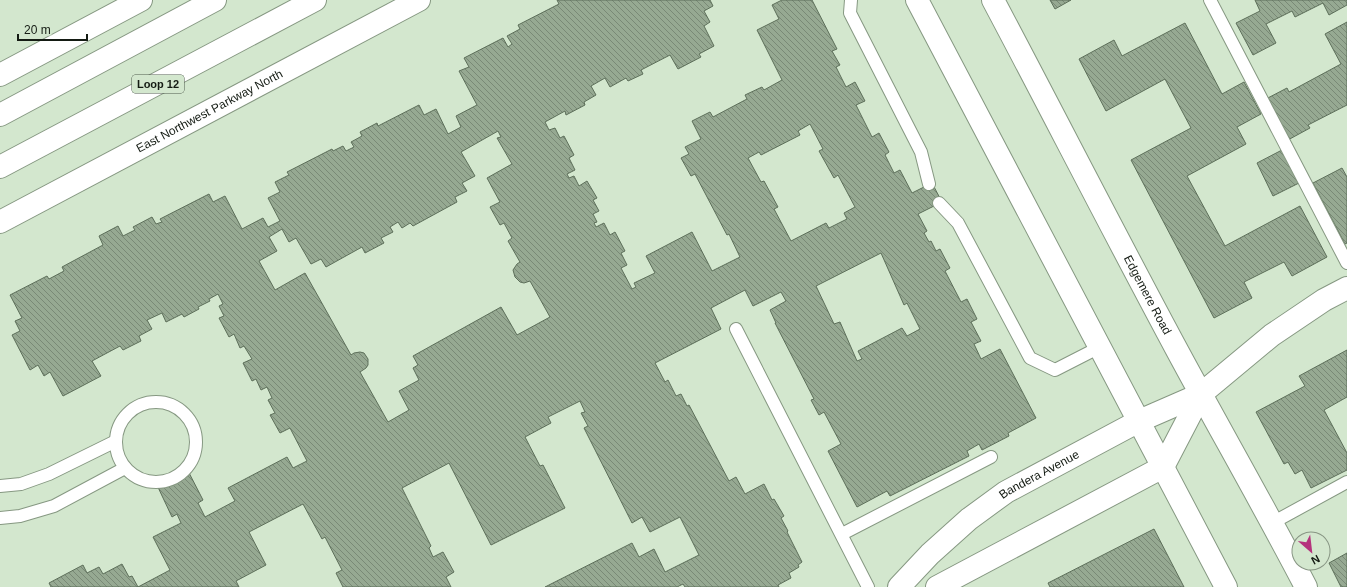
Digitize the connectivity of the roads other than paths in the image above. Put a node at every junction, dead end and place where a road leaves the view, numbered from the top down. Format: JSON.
{"nodes":[{"id":1,"x":141,"y":0,"type":"edge"},
{"id":2,"x":215,"y":0,"type":"edge"},
{"id":3,"x":315,"y":0,"type":"edge"},
{"id":4,"x":419,"y":0,"type":"edge"},
{"id":5,"x":851,"y":0,"type":"edge"},
{"id":6,"x":917,"y":0,"type":"edge"},
{"id":7,"x":993,"y":0,"type":"edge"},
{"id":8,"x":1210,"y":0,"type":"edge"},
{"id":9,"x":0,"y":76,"type":"edge"},
{"id":10,"x":0,"y":115,"type":"edge"},
{"id":11,"x":0,"y":167,"type":"edge"},
{"id":12,"x":929,"y":184,"type":"dead end"},
{"id":13,"x":939,"y":203,"type":"dead end"},
{"id":14,"x":0,"y":222,"type":"edge"},
{"id":15,"x":1347,"y":263,"type":"edge"},
{"id":16,"x":1347,"y":288,"type":"edge"},
{"id":17,"x":736,"y":329,"type":"dead end"},
{"id":18,"x":1100,"y":347,"type":"junction"},
{"id":19,"x":1202,"y":394,"type":"junction"},
{"id":20,"x":1139,"y":421,"type":"junction"},
{"id":21,"x":116,"y":441,"type":"junction"},
{"id":22,"x":991,"y":457,"type":"dead end"},
{"id":23,"x":1163,"y":467,"type":"junction"},
{"id":24,"x":125,"y":468,"type":"junction"},
{"id":25,"x":1347,"y":482,"type":"edge"},
{"id":26,"x":0,"y":486,"type":"edge"},
{"id":27,"x":0,"y":518,"type":"edge"},
{"id":28,"x":1272,"y":523,"type":"junction"},
{"id":29,"x":842,"y":534,"type":"junction"},
{"id":30,"x":868,"y":587,"type":"edge"},
{"id":31,"x":899,"y":587,"type":"edge"},
{"id":32,"x":936,"y":587,"type":"edge"},
{"id":33,"x":1226,"y":587,"type":"edge"},
{"id":34,"x":1306,"y":587,"type":"edge"}],
"edges":[{"from":1,"to":9,"type":"street"},
{"from":2,"to":10,"type":"street"},
{"from":3,"to":11,"type":"street","number":"Loop 12"},
{"from":4,"to":14,"type":"street","name":"East Northwest Parkway North"},
{"from":5,"to":12,"type":"lane"},
{"from":6,"to":18,"type":"street"},
{"from":7,"to":19,"type":"street","name":"Edgemere Road"},
{"from":8,"to":15,"type":"lane"},
{"from":13,"to":18,"type":"lane"},
{"from":16,"to":19,"type":"street","name":"Bandera Avenue"},
{"from":17,"to":29,"type":"lane"},
{"from":18,"to":20,"type":"street"},
{"from":19,"to":20,"type":"street","name":"Bandera Avenue"},
{"from":19,"to":23,"type":"street","name":"Bandera Avenue"},
{"from":19,"to":28,"type":"street","name":"Edgemere Road"},
{"from":20,"to":23,"type":"street"},
{"from":20,"to":31,"type":"street","name":"Bandera Avenue"},
{"from":21,"to":24,"type":"lane"},
{"from":21,"to":24,"type":"lane"},
{"from":21,"to":26,"type":"lane"},
{"from":22,"to":29,"type":"lane"},
{"from":23,"to":32,"type":"street"},
{"from":23,"to":33,"type":"street"},
{"from":24,"to":27,"type":"lane"},
{"from":25,"to":28,"type":"lane"},
{"from":28,"to":34,"type":"street","name":"Edgemere Road"},
{"from":29,"to":30,"type":"lane"}]}
